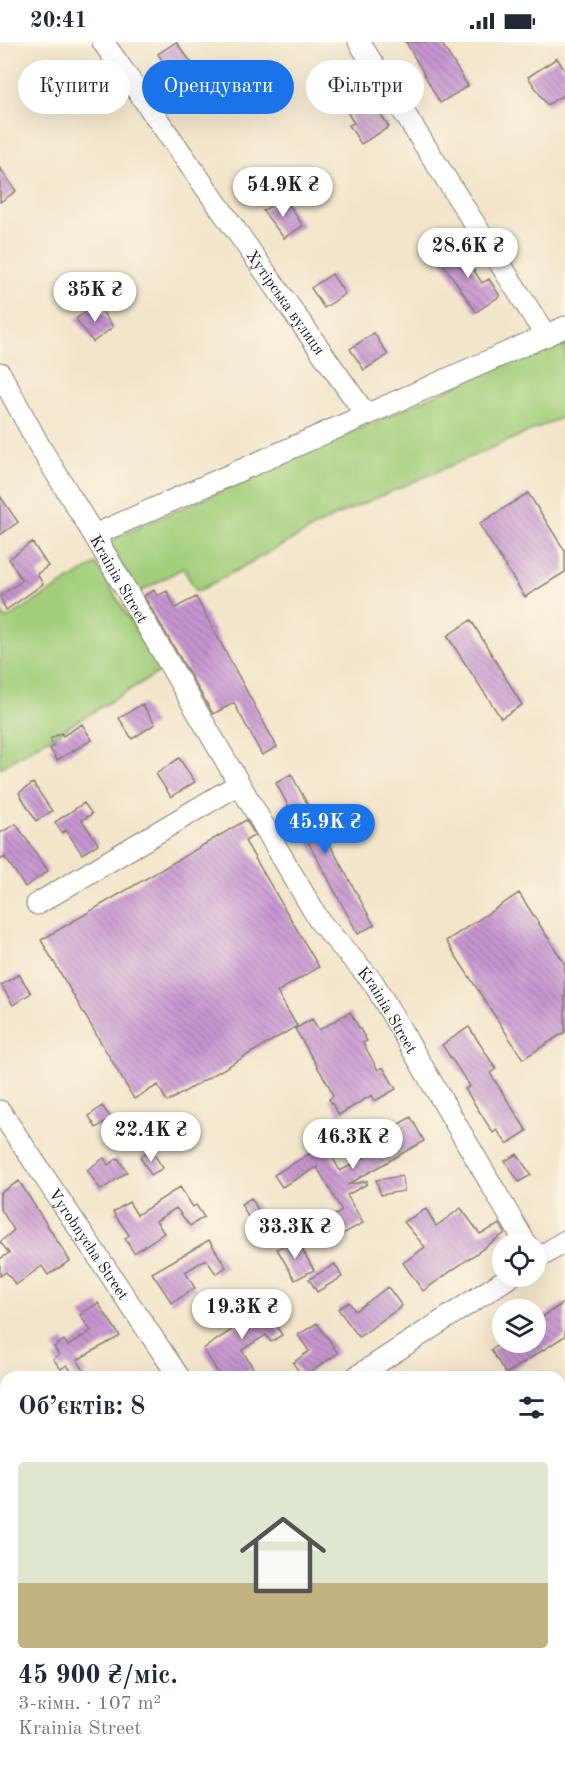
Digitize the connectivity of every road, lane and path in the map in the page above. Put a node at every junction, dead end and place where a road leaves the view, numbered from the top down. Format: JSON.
{"nodes":[{"id":1,"x":103,"y":42,"type":"edge"},
{"id":2,"x":359,"y":42,"type":"edge"},
{"id":3,"x":555,"y":332,"type":"edge"},
{"id":4,"x":0,"y":373,"type":"edge"},
{"id":5,"x":366,"y":415,"type":"junction"},
{"id":6,"x":94,"y":535,"type":"junction"},
{"id":7,"x":239,"y":784,"type":"junction"},
{"id":8,"x":37,"y":904,"type":"dead end"},
{"id":9,"x":0,"y":1111,"type":"edge"},
{"id":10,"x":520,"y":1233,"type":"edge"},
{"id":11,"x":565,"y":1241,"type":"edge"},
{"id":12,"x":546,"y":1253,"type":"edge"},
{"id":13,"x":494,"y":1287,"type":"edge"},
{"id":14,"x":175,"y":1371,"type":"edge"},
{"id":15,"x":366,"y":1371,"type":"edge"}],
"edges":[{"from":1,"to":5,"type":"street","name":"Хутірська вулиця"},
{"from":2,"to":3,"type":"street"},
{"from":3,"to":5,"type":"street"},
{"from":4,"to":6,"type":"street","name":"Krainia Street"},
{"from":5,"to":6,"type":"street"},
{"from":6,"to":7,"type":"street","name":"Krainia Street"},
{"from":7,"to":8,"type":"street"},
{"from":7,"to":10,"type":"street","name":"Krainia Street"},
{"from":9,"to":14,"type":"street","name":"Vyrobnycha Street"},
{"from":11,"to":12,"type":"street"},
{"from":13,"to":15,"type":"street"}]}
